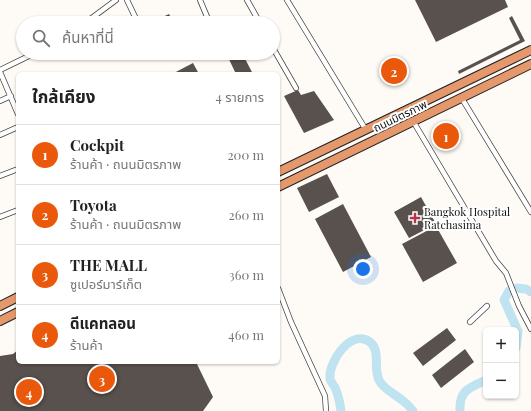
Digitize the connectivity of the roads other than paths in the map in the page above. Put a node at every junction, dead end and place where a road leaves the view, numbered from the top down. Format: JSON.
{"nodes":[{"id":1,"x":116,"y":0,"type":"edge"},
{"id":2,"x":127,"y":0,"type":"edge"},
{"id":3,"x":200,"y":0,"type":"edge"},
{"id":4,"x":247,"y":0,"type":"edge"},
{"id":5,"x":287,"y":0,"type":"edge"},
{"id":6,"x":94,"y":16,"type":"edge"},
{"id":7,"x":135,"y":16,"type":"edge"},
{"id":8,"x":207,"y":16,"type":"edge"},
{"id":9,"x":256,"y":16,"type":"edge"},
{"id":10,"x":531,"y":50,"type":"edge"},
{"id":11,"x":21,"y":60,"type":"edge"},
{"id":12,"x":280,"y":60,"type":"edge"},
{"id":13,"x":531,"y":64,"type":"edge"},
{"id":14,"x":0,"y":71,"type":"edge"},
{"id":15,"x":296,"y":88,"type":"dead end"},
{"id":16,"x":10,"y":96,"type":"junction"},
{"id":17,"x":461,"y":98,"type":"junction"},
{"id":18,"x":0,"y":101,"type":"edge"},
{"id":19,"x":16,"y":110,"type":"edge"},
{"id":20,"x":413,"y":121,"type":"junction"},
{"id":21,"x":16,"y":129,"type":"edge"},
{"id":22,"x":366,"y":130,"type":"junction"},
{"id":23,"x":0,"y":135,"type":"edge"},
{"id":24,"x":371,"y":142,"type":"junction"},
{"id":25,"x":16,"y":170,"type":"edge"},
{"id":26,"x":280,"y":171,"type":"edge"},
{"id":27,"x":0,"y":176,"type":"edge"},
{"id":28,"x":280,"y":185,"type":"edge"},
{"id":29,"x":16,"y":211,"type":"edge"},
{"id":30,"x":531,"y":212,"type":"edge"},
{"id":31,"x":0,"y":217,"type":"edge"},
{"id":32,"x":280,"y":293,"type":"edge"},
{"id":33,"x":16,"y":298,"type":"edge"},
{"id":34,"x":0,"y":306,"type":"edge"},
{"id":35,"x":488,"y":306,"type":"dead end"},
{"id":36,"x":16,"y":313,"type":"edge"},
{"id":37,"x":0,"y":321,"type":"edge"},
{"id":38,"x":470,"y":322,"type":"dead end"},
{"id":39,"x":531,"y":329,"type":"edge"},
{"id":40,"x":326,"y":411,"type":"edge"}],
"edges":[{"from":1,"to":6,"type":"street"},
{"from":2,"to":7,"type":"street"},
{"from":3,"to":8,"type":"street"},
{"from":4,"to":9,"type":"street"},
{"from":5,"to":22,"type":"street"},
{"from":10,"to":22,"type":"highway","name":"ถนนมิตรภาพ"},
{"from":11,"to":14,"type":"street"},
{"from":12,"to":15,"type":"street"},
{"from":13,"to":17,"type":"highway","name":"ถนนมิตรภาพ"},
{"from":14,"to":16,"type":"street"},
{"from":16,"to":18,"type":"street"},
{"from":16,"to":19,"type":"street"},
{"from":17,"to":20,"type":"highway","name":"ถนนมิตรภาพ"},
{"from":17,"to":30,"type":"street"},
{"from":20,"to":24,"type":"highway","name":"ถนนมิตรภาพ"},
{"from":20,"to":39,"type":"street"},
{"from":21,"to":23,"type":"street"},
{"from":22,"to":24,"type":"highway"},
{"from":22,"to":26,"type":"highway","name":"ถนนมิตรภาพ"},
{"from":24,"to":28,"type":"highway","name":"ถนนมิตรภาพ"},
{"from":25,"to":27,"type":"street"},
{"from":29,"to":31,"type":"street"},
{"from":32,"to":40,"type":"street"},
{"from":33,"to":34,"type":"highway"},
{"from":35,"to":38,"type":"street"},
{"from":36,"to":37,"type":"highway"}]}
